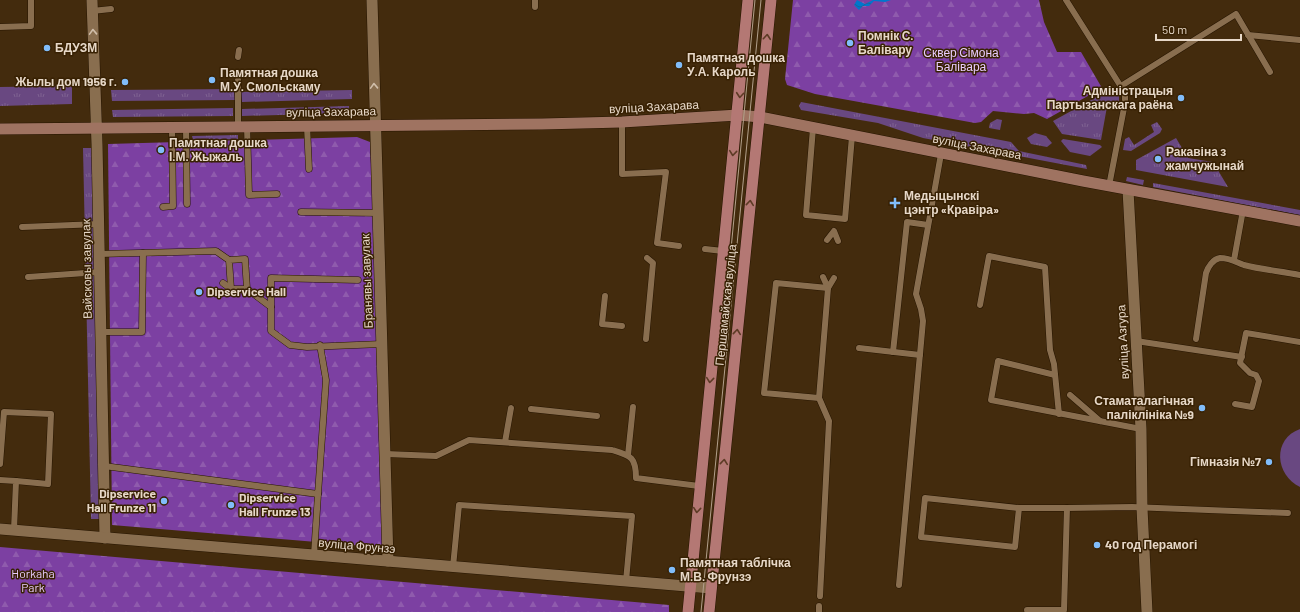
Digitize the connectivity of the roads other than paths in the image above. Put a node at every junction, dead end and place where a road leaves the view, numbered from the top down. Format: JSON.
{"nodes":[{"id":1,"x":31,"y":0,"type":"edge"},
{"id":2,"x":372,"y":0,"type":"edge"},
{"id":3,"x":748,"y":0,"type":"edge"},
{"id":4,"x":771,"y":0,"type":"edge"},
{"id":5,"x":1066,"y":0,"type":"edge"},
{"id":6,"x":92,"y":5,"type":"edge"},
{"id":7,"x":111,"y":9,"type":"dead end"},
{"id":8,"x":0,"y":27,"type":"edge"},
{"id":9,"x":1248,"y":35,"type":"junction"},
{"id":10,"x":1300,"y":40,"type":"edge"},
{"id":11,"x":1270,"y":72,"type":"dead end"},
{"id":12,"x":238,"y":80,"type":"dead end"},
{"id":13,"x":1121,"y":86,"type":"junction"},
{"id":14,"x":738,"y":115,"type":"junction"},
{"id":15,"x":760,"y":117,"type":"junction"},
{"id":16,"x":622,"y":122,"type":"junction"},
{"id":17,"x":375,"y":125,"type":"junction"},
{"id":18,"x":243,"y":126,"type":"junction"},
{"id":19,"x":307,"y":126,"type":"junction"},
{"id":20,"x":96,"y":127,"type":"junction"},
{"id":21,"x":172,"y":127,"type":"junction"},
{"id":22,"x":186,"y":127,"type":"junction"},
{"id":23,"x":813,"y":128,"type":"junction"},
{"id":24,"x":0,"y":129,"type":"edge"},
{"id":25,"x":852,"y":136,"type":"junction"},
{"id":26,"x":941,"y":154,"type":"junction"},
{"id":27,"x":309,"y":169,"type":"dead end"},
{"id":28,"x":1109,"y":186,"type":"junction"},
{"id":29,"x":1128,"y":190,"type":"junction"},
{"id":30,"x":277,"y":194,"type":"dead end"},
{"id":31,"x":187,"y":204,"type":"dead end"},
{"id":32,"x":163,"y":207,"type":"dead end"},
{"id":33,"x":1243,"y":210,"type":"junction"},
{"id":34,"x":302,"y":212,"type":"dead end"},
{"id":35,"x":378,"y":212,"type":"junction"},
{"id":36,"x":836,"y":218,"type":"junction"},
{"id":37,"x":1300,"y":221,"type":"edge"},
{"id":38,"x":98,"y":224,"type":"junction"},
{"id":39,"x":928,"y":225,"type":"junction"},
{"id":40,"x":22,"y":227,"type":"dead end"},
{"id":41,"x":834,"y":231,"type":"junction"},
{"id":42,"x":828,"y":240,"type":"dead end"},
{"id":43,"x":838,"y":241,"type":"dead end"},
{"id":44,"x":679,"y":246,"type":"dead end"},
{"id":45,"x":705,"y":249,"type":"dead end"},
{"id":46,"x":724,"y":251,"type":"junction"},
{"id":47,"x":143,"y":253,"type":"junction"},
{"id":48,"x":100,"y":254,"type":"junction"},
{"id":49,"x":647,"y":258,"type":"dead end"},
{"id":50,"x":230,"y":260,"type":"junction"},
{"id":51,"x":1234,"y":260,"type":"junction"},
{"id":52,"x":100,"y":272,"type":"junction"},
{"id":53,"x":1300,"y":275,"type":"edge"},
{"id":54,"x":28,"y":276,"type":"dead end"},
{"id":55,"x":823,"y":277,"type":"dead end"},
{"id":56,"x":834,"y":278,"type":"dead end"},
{"id":57,"x":358,"y":280,"type":"dead end"},
{"id":58,"x":223,"y":283,"type":"dead end"},
{"id":59,"x":828,"y":288,"type":"junction"},
{"id":60,"x":231,"y":289,"type":"junction"},
{"id":61,"x":248,"y":289,"type":"junction"},
{"id":62,"x":605,"y":296,"type":"dead end"},
{"id":63,"x":980,"y":305,"type":"dead end"},
{"id":64,"x":271,"y":307,"type":"junction"},
{"id":65,"x":622,"y":326,"type":"dead end"},
{"id":66,"x":101,"y":332,"type":"junction"},
{"id":67,"x":646,"y":339,"type":"dead end"},
{"id":68,"x":1196,"y":339,"type":"dead end"},
{"id":69,"x":1136,"y":341,"type":"junction"},
{"id":70,"x":1300,"y":342,"type":"edge"},
{"id":71,"x":382,"y":344,"type":"junction"},
{"id":72,"x":320,"y":345,"type":"junction"},
{"id":73,"x":860,"y":348,"type":"dead end"},
{"id":74,"x":893,"y":352,"type":"junction"},
{"id":75,"x":920,"y":355,"type":"junction"},
{"id":76,"x":1242,"y":357,"type":"junction"},
{"id":77,"x":1055,"y":375,"type":"junction"},
{"id":78,"x":1070,"y":395,"type":"dead end"},
{"id":79,"x":819,"y":398,"type":"junction"},
{"id":80,"x":1235,"y":404,"type":"dead end"},
{"id":81,"x":511,"y":408,"type":"dead end"},
{"id":82,"x":633,"y":408,"type":"dead end"},
{"id":83,"x":532,"y":409,"type":"dead end"},
{"id":84,"x":1059,"y":414,"type":"junction"},
{"id":85,"x":597,"y":416,"type":"dead end"},
{"id":86,"x":1101,"y":422,"type":"junction"},
{"id":87,"x":1142,"y":429,"type":"junction"},
{"id":88,"x":505,"y":442,"type":"junction"},
{"id":89,"x":386,"y":454,"type":"junction"},
{"id":90,"x":628,"y":455,"type":"junction"},
{"id":91,"x":0,"y":464,"type":"edge"},
{"id":92,"x":104,"y":466,"type":"junction"},
{"id":93,"x":0,"y":480,"type":"edge"},
{"id":94,"x":16,"y":481,"type":"junction"},
{"id":95,"x":699,"y":486,"type":"junction"},
{"id":96,"x":318,"y":494,"type":"junction"},
{"id":97,"x":1019,"y":508,"type":"junction"},
{"id":98,"x":1066,"y":508,"type":"junction"},
{"id":99,"x":1142,"y":508,"type":"junction"},
{"id":100,"x":1288,"y":513,"type":"dead end"},
{"id":101,"x":0,"y":529,"type":"edge"},
{"id":102,"x":14,"y":530,"type":"junction"},
{"id":103,"x":105,"y":538,"type":"junction"},
{"id":104,"x":314,"y":555,"type":"junction"},
{"id":105,"x":388,"y":561,"type":"junction"},
{"id":106,"x":453,"y":567,"type":"junction"},
{"id":107,"x":626,"y":581,"type":"junction"},
{"id":108,"x":900,"y":585,"type":"dead end"},
{"id":109,"x":689,"y":586,"type":"junction"},
{"id":110,"x":711,"y":588,"type":"junction"},
{"id":111,"x":820,"y":596,"type":"dead end"},
{"id":112,"x":1027,"y":610,"type":"dead end"},
{"id":113,"x":688,"y":612,"type":"edge"},
{"id":114,"x":709,"y":612,"type":"edge"},
{"id":115,"x":1147,"y":612,"type":"edge"}],
"edges":[{"from":1,"to":8,"type":"lane"},
{"from":17,"to":2,"type":"street","name":"Бранявы завулак","one_way":true},
{"from":3,"to":14,"type":"main road","name":"Першамайская вуліца","one_way":true},
{"from":15,"to":4,"type":"main road","name":"Першамайская вуліца","one_way":true},
{"from":5,"to":13,"type":"lane"},
{"from":6,"to":7,"type":"lane"},
{"from":20,"to":6,"type":"street","name":"Вайсковы завулак","one_way":true},
{"from":9,"to":10,"type":"lane"},
{"from":9,"to":11,"type":"lane"},
{"from":9,"to":13,"type":"lane"},
{"from":12,"to":18,"type":"lane"},
{"from":13,"to":28,"type":"lane"},
{"from":14,"to":15,"type":"main road","name":"вуліца Захарава"},
{"from":14,"to":16,"type":"main road","name":"вуліца Захарава"},
{"from":14,"to":46,"type":"main road","name":"Першамайская вуліца","one_way":true},
{"from":15,"to":23,"type":"main road","name":"вуліца Захарава"},
{"from":110,"to":15,"type":"main road","name":"Першамайская вуліца","one_way":true},
{"from":16,"to":17,"type":"main road","name":"вуліца Захарава"},
{"from":16,"to":44,"type":"lane"},
{"from":17,"to":19,"type":"main road","name":"вуліца Захарава"},
{"from":17,"to":35,"type":"street","name":"Бранявы завулак"},
{"from":18,"to":19,"type":"main road","name":"вуліца Захарава"},
{"from":18,"to":22,"type":"main road","name":"вуліца Захарава"},
{"from":18,"to":30,"type":"lane"},
{"from":19,"to":27,"type":"lane"},
{"from":20,"to":21,"type":"main road","name":"вуліца Захарава"},
{"from":20,"to":24,"type":"main road","name":"вуліца Захарава"},
{"from":20,"to":38,"type":"street","name":"Вайсковы завулак"},
{"from":21,"to":22,"type":"main road","name":"вуліца Захарава"},
{"from":21,"to":32,"type":"lane"},
{"from":22,"to":31,"type":"lane"},
{"from":23,"to":25,"type":"main road","name":"вуліца Захарава"},
{"from":23,"to":36,"type":"lane"},
{"from":25,"to":26,"type":"main road","name":"вуліца Захарава"},
{"from":25,"to":36,"type":"lane"},
{"from":26,"to":28,"type":"main road","name":"вуліца Захарава"},
{"from":26,"to":39,"type":"lane"},
{"from":28,"to":29,"type":"main road","name":"вуліца Захарава"},
{"from":29,"to":33,"type":"main road","name":"вуліца Захарава"},
{"from":29,"to":69,"type":"street","name":"вуліца Азгура"},
{"from":33,"to":37,"type":"main road","name":"вуліца Захарава"},
{"from":33,"to":51,"type":"lane"},
{"from":34,"to":35,"type":"lane"},
{"from":35,"to":71,"type":"street","name":"Бранявы завулак"},
{"from":36,"to":41,"type":"lane"},
{"from":38,"to":40,"type":"lane"},
{"from":38,"to":48,"type":"street","name":"Вайсковы завулак"},
{"from":39,"to":74,"type":"lane"},
{"from":39,"to":75,"type":"lane"},
{"from":41,"to":42,"type":"lane"},
{"from":41,"to":43,"type":"lane"},
{"from":45,"to":46,"type":"lane"},
{"from":46,"to":95,"type":"main road","name":"Першамайская вуліца","one_way":true},
{"from":47,"to":48,"type":"lane"},
{"from":47,"to":50,"type":"lane"},
{"from":47,"to":66,"type":"lane"},
{"from":48,"to":52,"type":"street","name":"Вайсковы завулак"},
{"from":49,"to":67,"type":"lane"},
{"from":50,"to":60,"type":"lane"},
{"from":50,"to":61,"type":"lane"},
{"from":51,"to":53,"type":"lane"},
{"from":51,"to":68,"type":"lane"},
{"from":52,"to":54,"type":"lane"},
{"from":52,"to":66,"type":"street","name":"Вайсковы завулак"},
{"from":55,"to":59,"type":"lane"},
{"from":56,"to":59,"type":"lane"},
{"from":57,"to":64,"type":"lane"},
{"from":58,"to":60,"type":"lane"},
{"from":59,"to":79,"type":"lane"},
{"from":59,"to":79,"type":"lane"},
{"from":60,"to":61,"type":"lane"},
{"from":61,"to":64,"type":"lane"},
{"from":62,"to":65,"type":"lane"},
{"from":63,"to":77,"type":"lane"},
{"from":64,"to":72,"type":"lane"},
{"from":66,"to":92,"type":"street","name":"Вайсковы завулак"},
{"from":69,"to":76,"type":"lane"},
{"from":69,"to":87,"type":"street","name":"вуліца Азгура"},
{"from":70,"to":76,"type":"lane"},
{"from":71,"to":72,"type":"lane"},
{"from":71,"to":89,"type":"street","name":"Бранявы завулак"},
{"from":72,"to":96,"type":"lane"},
{"from":73,"to":74,"type":"lane"},
{"from":74,"to":75,"type":"lane"},
{"from":75,"to":108,"type":"lane"},
{"from":76,"to":80,"type":"lane"},
{"from":77,"to":84,"type":"lane"},
{"from":77,"to":84,"type":"lane"},
{"from":78,"to":86,"type":"lane"},
{"from":79,"to":111,"type":"lane"},
{"from":81,"to":88,"type":"lane"},
{"from":82,"to":90,"type":"lane"},
{"from":83,"to":85,"type":"lane"},
{"from":84,"to":86,"type":"lane"},
{"from":86,"to":87,"type":"lane"},
{"from":87,"to":99,"type":"street","name":"вуліца Азгура"},
{"from":88,"to":89,"type":"lane"},
{"from":88,"to":90,"type":"lane"},
{"from":89,"to":105,"type":"street","name":"Бранявы завулак"},
{"from":90,"to":95,"type":"lane"},
{"from":91,"to":94,"type":"lane"},
{"from":92,"to":96,"type":"lane"},
{"from":92,"to":103,"type":"street","name":"Вайсковы завулак"},
{"from":93,"to":94,"type":"lane"},
{"from":94,"to":102,"type":"lane"},
{"from":95,"to":109,"type":"main road","name":"Першамайская вуліца","one_way":true},
{"from":96,"to":104,"type":"lane"},
{"from":97,"to":97,"type":"lane"},
{"from":97,"to":98,"type":"lane"},
{"from":98,"to":99,"type":"lane"},
{"from":98,"to":112,"type":"lane"},
{"from":99,"to":100,"type":"lane"},
{"from":99,"to":115,"type":"street","name":"вуліца Азгура"},
{"from":101,"to":102,"type":"street","name":"вуліца Фрунзэ"},
{"from":102,"to":103,"type":"street","name":"вуліца Фрунзэ"},
{"from":103,"to":104,"type":"street","name":"вуліца Фрунзэ"},
{"from":104,"to":105,"type":"street","name":"вуліца Фрунзэ"},
{"from":105,"to":106,"type":"street","name":"вуліца Фрунзэ"},
{"from":106,"to":107,"type":"street","name":"вуліца Фрунзэ"},
{"from":106,"to":107,"type":"lane"},
{"from":107,"to":109,"type":"street","name":"вуліца Фрунзэ"},
{"from":109,"to":110,"type":"street","name":"вуліца Фрунзэ"},
{"from":109,"to":113,"type":"main road","name":"Першамайская вуліца"},
{"from":110,"to":114,"type":"main road","name":"Першамайская вуліца"}]}
